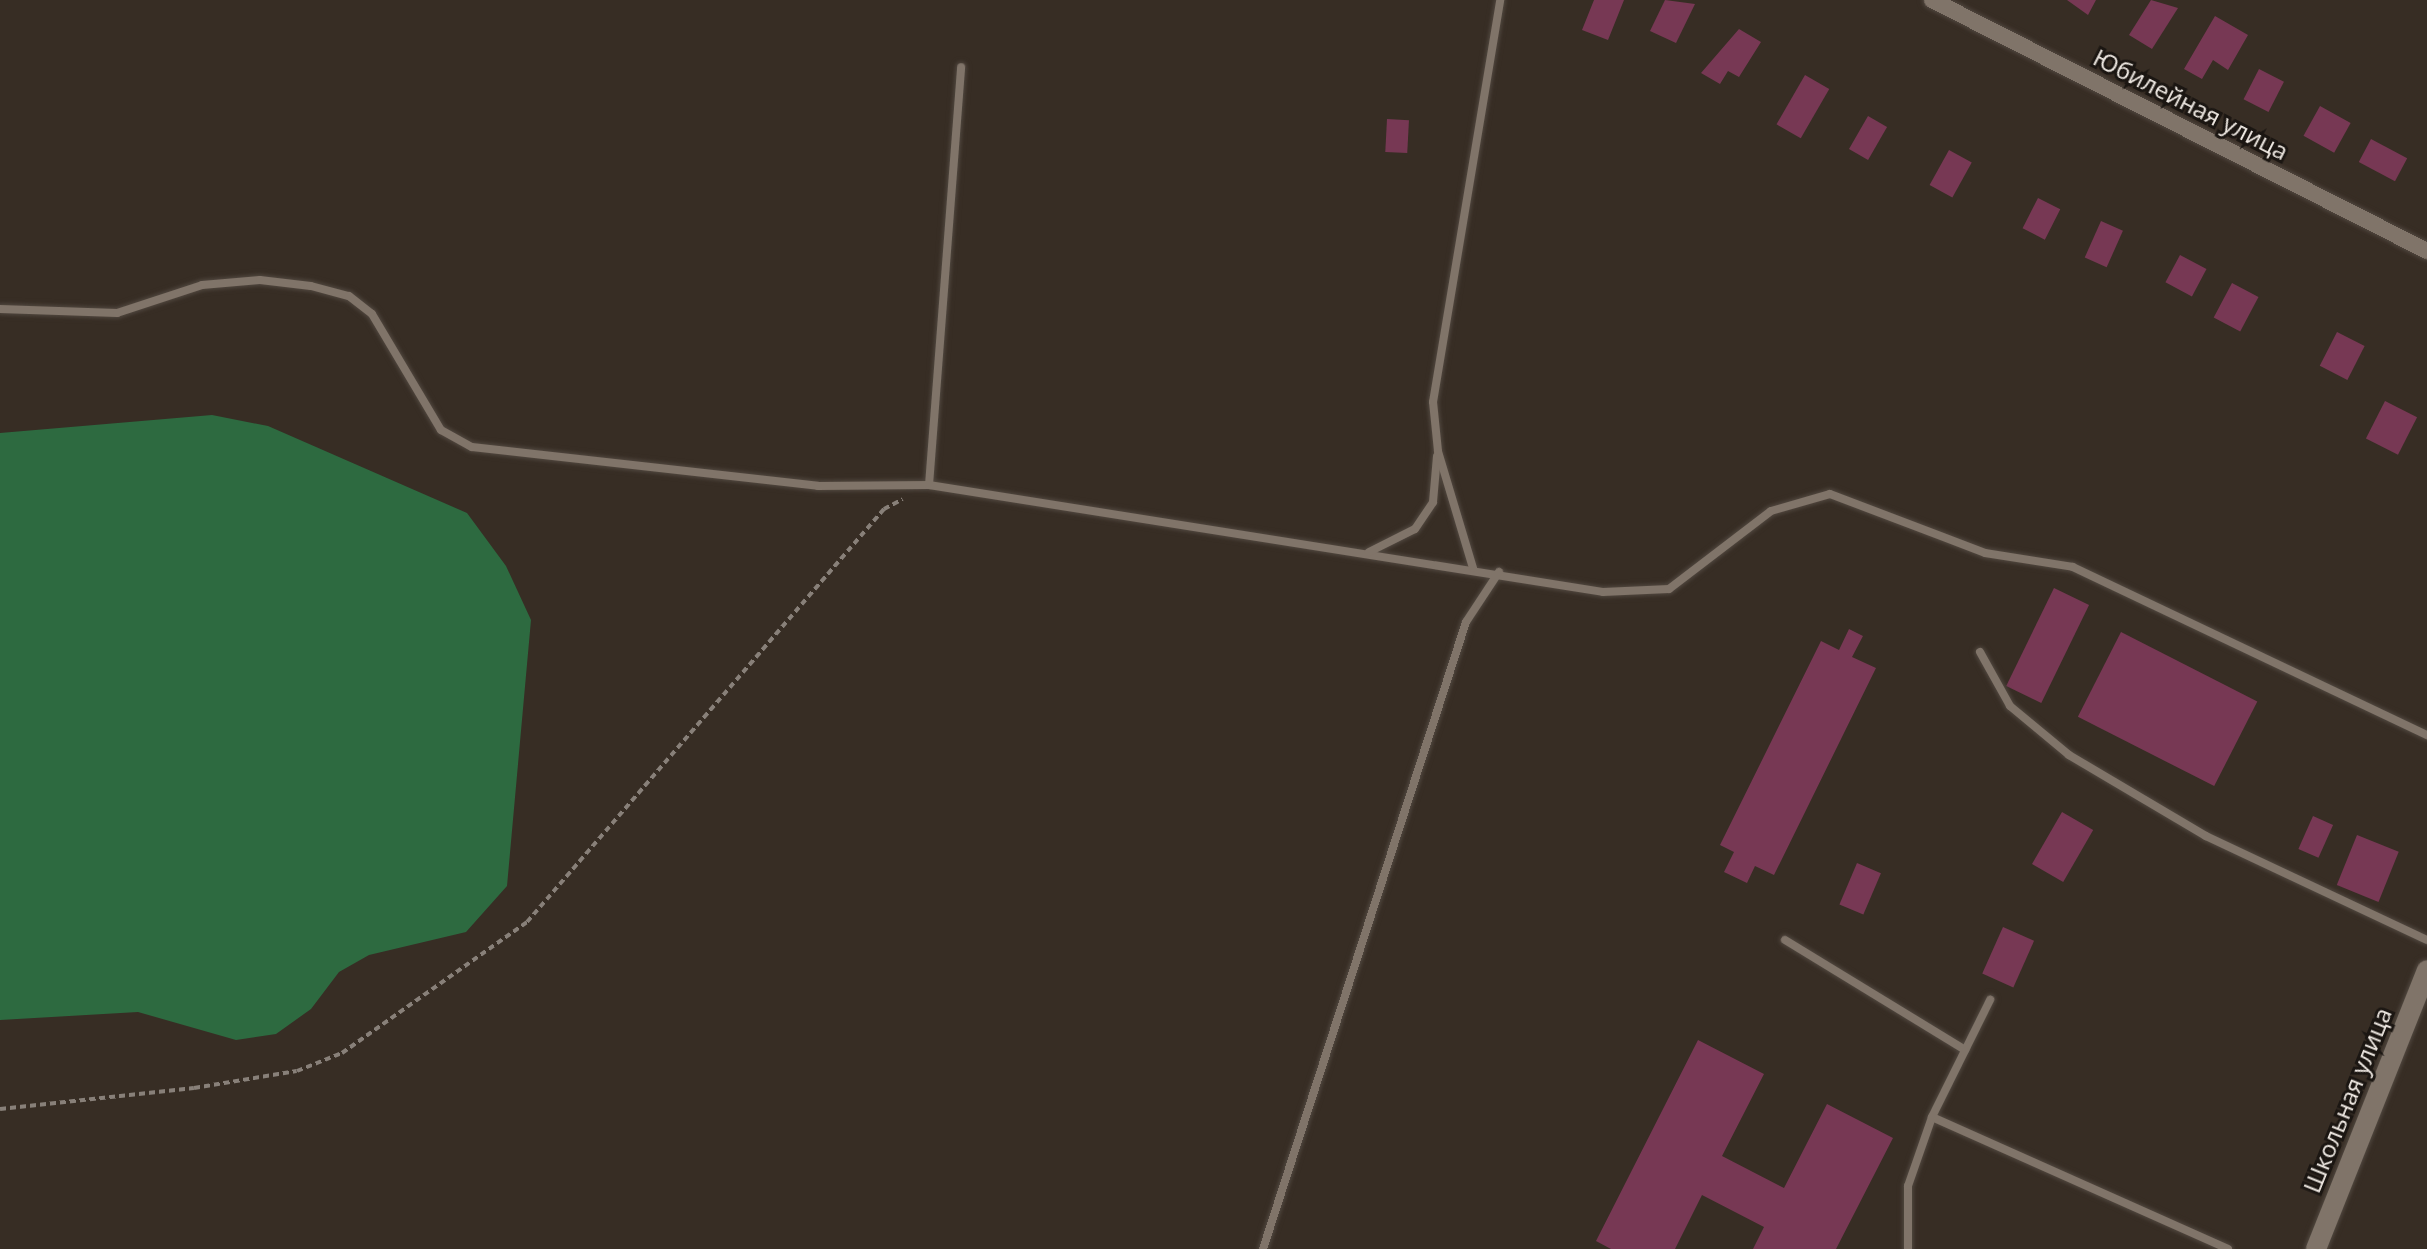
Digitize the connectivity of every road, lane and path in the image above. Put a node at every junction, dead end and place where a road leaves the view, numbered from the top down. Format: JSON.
{"nodes":[{"id":1,"x":1500,"y":0,"type":"edge"},
{"id":2,"x":1932,"y":0,"type":"edge"},
{"id":3,"x":961,"y":67,"type":"dead end"},
{"id":4,"x":2427,"y":251,"type":"edge"},
{"id":5,"x":0,"y":309,"type":"edge"},
{"id":6,"x":1438,"y":451,"type":"junction"},
{"id":7,"x":929,"y":485,"type":"junction"},
{"id":8,"x":1369,"y":553,"type":"junction"},
{"id":9,"x":1473,"y":568,"type":"junction"},
{"id":10,"x":1499,"y":572,"type":"junction"},
{"id":11,"x":1980,"y":652,"type":"dead end"},
{"id":12,"x":2427,"y":735,"type":"edge"},
{"id":13,"x":1785,"y":940,"type":"dead end"},
{"id":14,"x":2427,"y":940,"type":"edge"},
{"id":15,"x":2427,"y":970,"type":"edge"},
{"id":16,"x":1990,"y":1000,"type":"dead end"},
{"id":17,"x":1965,"y":1050,"type":"junction"},
{"id":18,"x":0,"y":1109,"type":"edge"},
{"id":19,"x":1932,"y":1117,"type":"junction"},
{"id":20,"x":1263,"y":1249,"type":"edge"},
{"id":21,"x":1908,"y":1249,"type":"edge"},
{"id":22,"x":2228,"y":1249,"type":"edge"},
{"id":23,"x":2316,"y":1249,"type":"edge"}],
"edges":[{"from":1,"to":6,"type":"lane"},
{"from":2,"to":4,"type":"street","name":"Юбилейная улица"},
{"from":3,"to":7,"type":"lane"},
{"from":5,"to":7,"type":"lane"},
{"from":6,"to":8,"type":"lane"},
{"from":6,"to":9,"type":"lane"},
{"from":7,"to":8,"type":"lane"},
{"from":7,"to":18,"type":"path"},
{"from":8,"to":9,"type":"lane"},
{"from":9,"to":10,"type":"lane"},
{"from":10,"to":12,"type":"lane"},
{"from":10,"to":20,"type":"lane"},
{"from":11,"to":14,"type":"lane"},
{"from":13,"to":17,"type":"lane"},
{"from":15,"to":23,"type":"street","name":"Школьная улица"},
{"from":16,"to":17,"type":"lane"},
{"from":17,"to":19,"type":"lane"},
{"from":19,"to":21,"type":"lane"},
{"from":19,"to":22,"type":"lane"}]}
